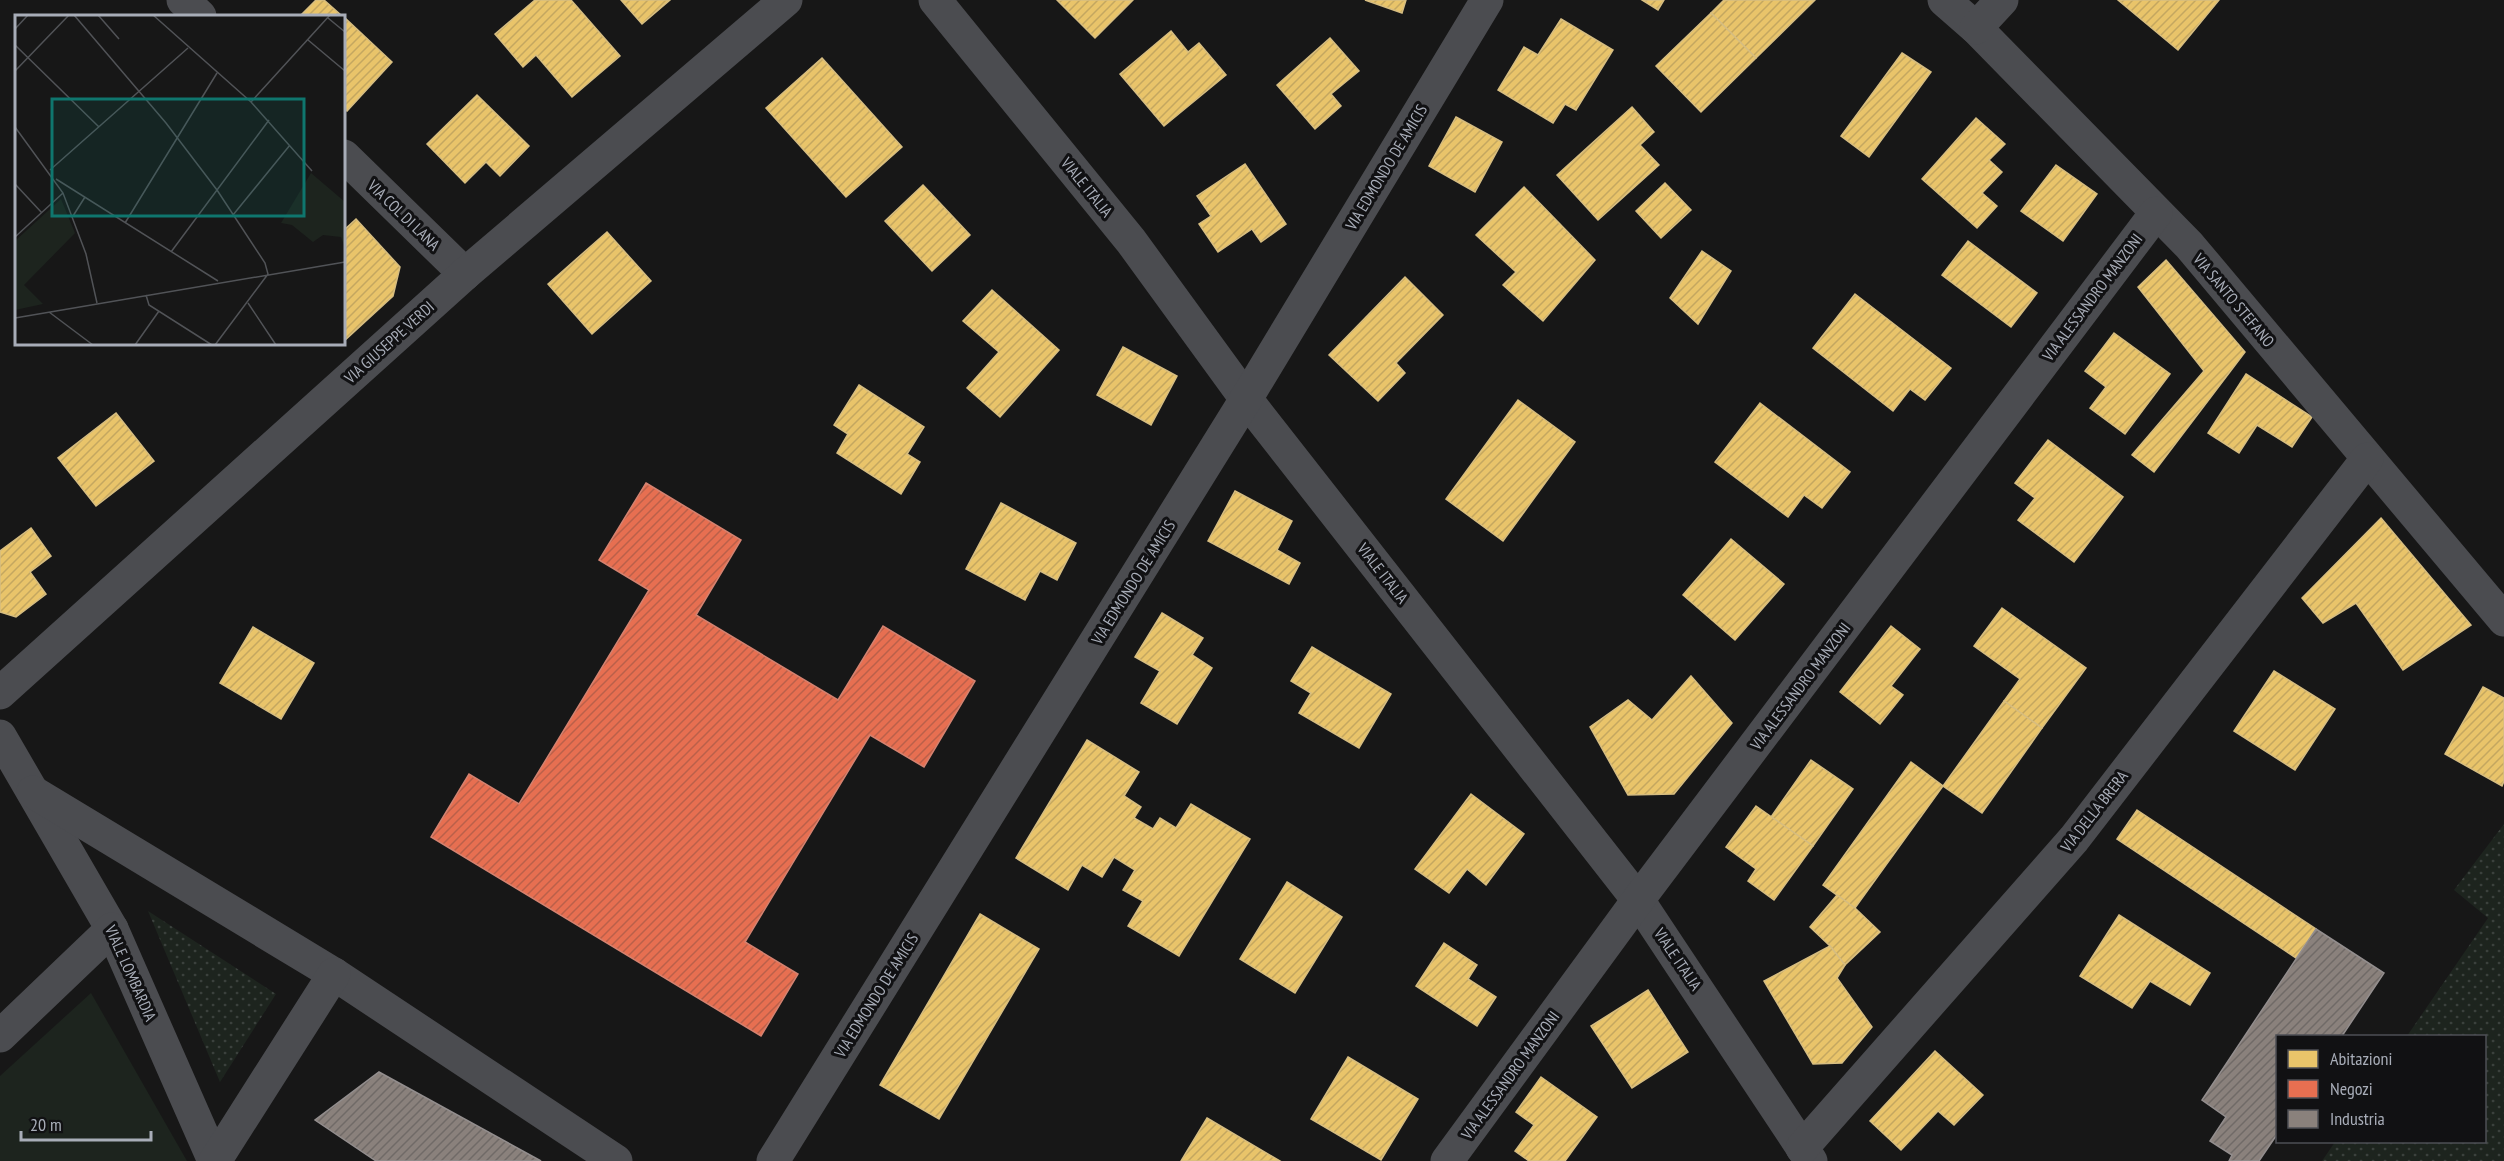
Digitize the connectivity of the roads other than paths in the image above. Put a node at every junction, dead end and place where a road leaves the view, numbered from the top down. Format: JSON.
{"nodes":[{"id":1,"x":183,"y":0,"type":"edge"},
{"id":2,"x":786,"y":0,"type":"edge"},
{"id":3,"x":935,"y":0,"type":"edge"},
{"id":4,"x":1487,"y":0,"type":"edge"},
{"id":5,"x":1944,"y":0,"type":"edge"},
{"id":6,"x":2002,"y":0,"type":"edge"},
{"id":7,"x":199,"y":15,"type":"edge"},
{"id":8,"x":1976,"y":28,"type":"junction"},
{"id":9,"x":345,"y":157,"type":"edge"},
{"id":10,"x":2156,"y":213,"type":"junction"},
{"id":11,"x":465,"y":274,"type":"junction"},
{"id":12,"x":1246,"y":399,"type":"junction"},
{"id":13,"x":2367,"y":459,"type":"junction"},
{"id":14,"x":2504,"y":620,"type":"edge"},
{"id":15,"x":0,"y":693,"type":"edge"},
{"id":16,"x":0,"y":736,"type":"edge"},
{"id":17,"x":33,"y":792,"type":"junction"},
{"id":18,"x":1638,"y":900,"type":"junction"},
{"id":19,"x":112,"y":929,"type":"junction"},
{"id":20,"x":333,"y":974,"type":"junction"},
{"id":21,"x":0,"y":1036,"type":"edge"},
{"id":22,"x":1807,"y":1155,"type":"edge"},
{"id":23,"x":215,"y":1161,"type":"edge"},
{"id":24,"x":616,"y":1161,"type":"edge"},
{"id":25,"x":773,"y":1161,"type":"edge"},
{"id":26,"x":1447,"y":1161,"type":"edge"}],
"edges":[{"from":1,"to":7,"type":"street"},
{"from":2,"to":11,"type":"street","name":"VIA GIUSEPPE VERDI"},
{"from":3,"to":12,"type":"street","name":"VIALE ITALIA"},
{"from":4,"to":12,"type":"street","name":"VIA EDMONDO DE AMICIS"},
{"from":5,"to":8,"type":"street","name":"VIA SANTO STEFANO"},
{"from":6,"to":8,"type":"street"},
{"from":8,"to":10,"type":"street","name":"VIA SANTO STEFANO"},
{"from":9,"to":11,"type":"street","name":"VIA COL DI LANA"},
{"from":10,"to":13,"type":"street","name":"VIA SANTO STEFANO"},
{"from":10,"to":18,"type":"street","name":"VIA ALESSANDRO MANZONI"},
{"from":11,"to":15,"type":"street","name":"VIA GIUSEPPE VERDI"},
{"from":12,"to":18,"type":"street","name":"VIALE ITALIA"},
{"from":12,"to":25,"type":"street","name":"VIA EDMONDO DE AMICIS"},
{"from":13,"to":14,"type":"street","name":"VIA SANTO STEFANO"},
{"from":13,"to":22,"type":"street","name":"VIA DELLA BRERA"},
{"from":16,"to":17,"type":"street","name":"VIALE LOMBARDIA"},
{"from":17,"to":19,"type":"street","name":"VIALE LOMBARDIA"},
{"from":17,"to":20,"type":"street","name":"VIALE LOMBARDIA"},
{"from":18,"to":22,"type":"street","name":"VIALE ITALIA"},
{"from":18,"to":26,"type":"street","name":"VIA ALESSANDRO MANZONI"},
{"from":19,"to":21,"type":"street"},
{"from":19,"to":23,"type":"street","name":"VIALE LOMBARDIA"},
{"from":20,"to":23,"type":"street","name":"VIALE LOMBARDIA"},
{"from":20,"to":24,"type":"street","name":"VIALE LOMBARDIA"}]}
